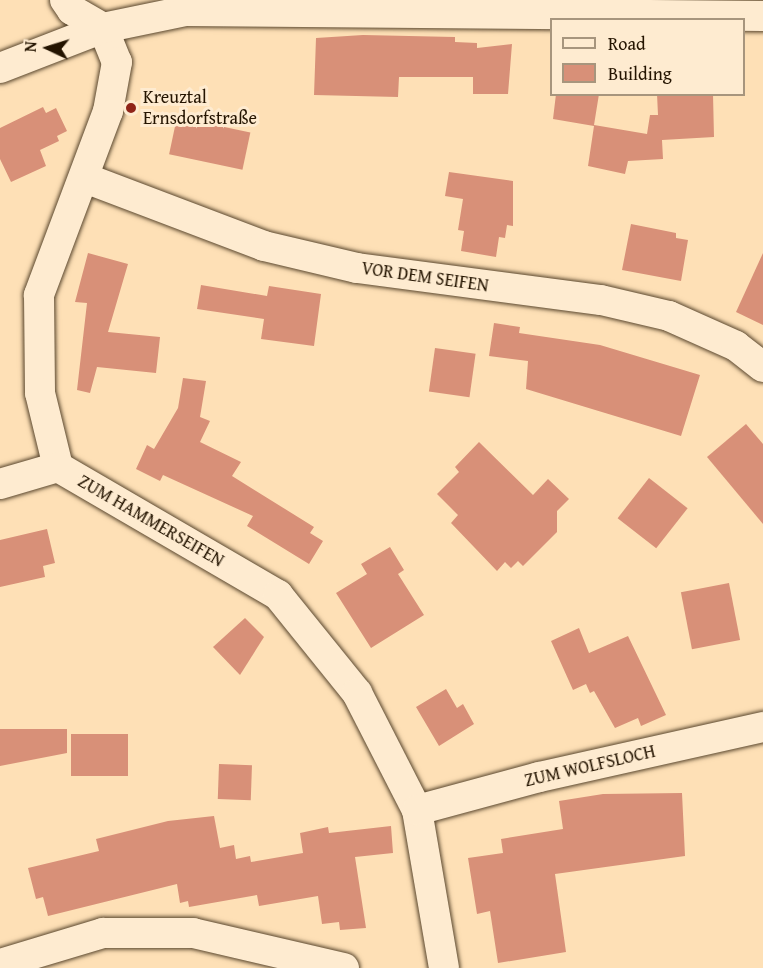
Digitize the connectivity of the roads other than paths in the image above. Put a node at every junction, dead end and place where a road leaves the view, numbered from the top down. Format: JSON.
{"nodes":[{"id":1,"x":65,"y":0,"type":"edge"},
{"id":2,"x":763,"y":16,"type":"edge"},
{"id":3,"x":103,"y":28,"type":"junction"},
{"id":4,"x":0,"y":68,"type":"edge"},
{"id":5,"x":85,"y":178,"type":"junction"},
{"id":6,"x":763,"y":367,"type":"edge"},
{"id":7,"x":58,"y":467,"type":"junction"},
{"id":8,"x":0,"y":484,"type":"edge"},
{"id":9,"x":763,"y":727,"type":"edge"},
{"id":10,"x":417,"y":810,"type":"junction"},
{"id":11,"x":0,"y":964,"type":"edge"},
{"id":12,"x":344,"y":968,"type":"edge"},
{"id":13,"x":444,"y":968,"type":"edge"}],
"edges":[{"from":1,"to":3,"type":"street"},
{"from":2,"to":3,"type":"street"},
{"from":3,"to":4,"type":"street"},
{"from":3,"to":5,"type":"street","name":"ZUM HAMMERSEIFEN"},
{"from":5,"to":6,"type":"street","name":"VOR DEM SEIFEN"},
{"from":5,"to":7,"type":"street","name":"ZUM HAMMERSEIFEN"},
{"from":7,"to":8,"type":"street"},
{"from":7,"to":10,"type":"street","name":"ZUM HAMMERSEIFEN"},
{"from":9,"to":10,"type":"street","name":"ZUM WOLFSLOCH"},
{"from":10,"to":13,"type":"street","name":"ZUM HAMMERSEIFEN"},
{"from":11,"to":12,"type":"street"}]}
